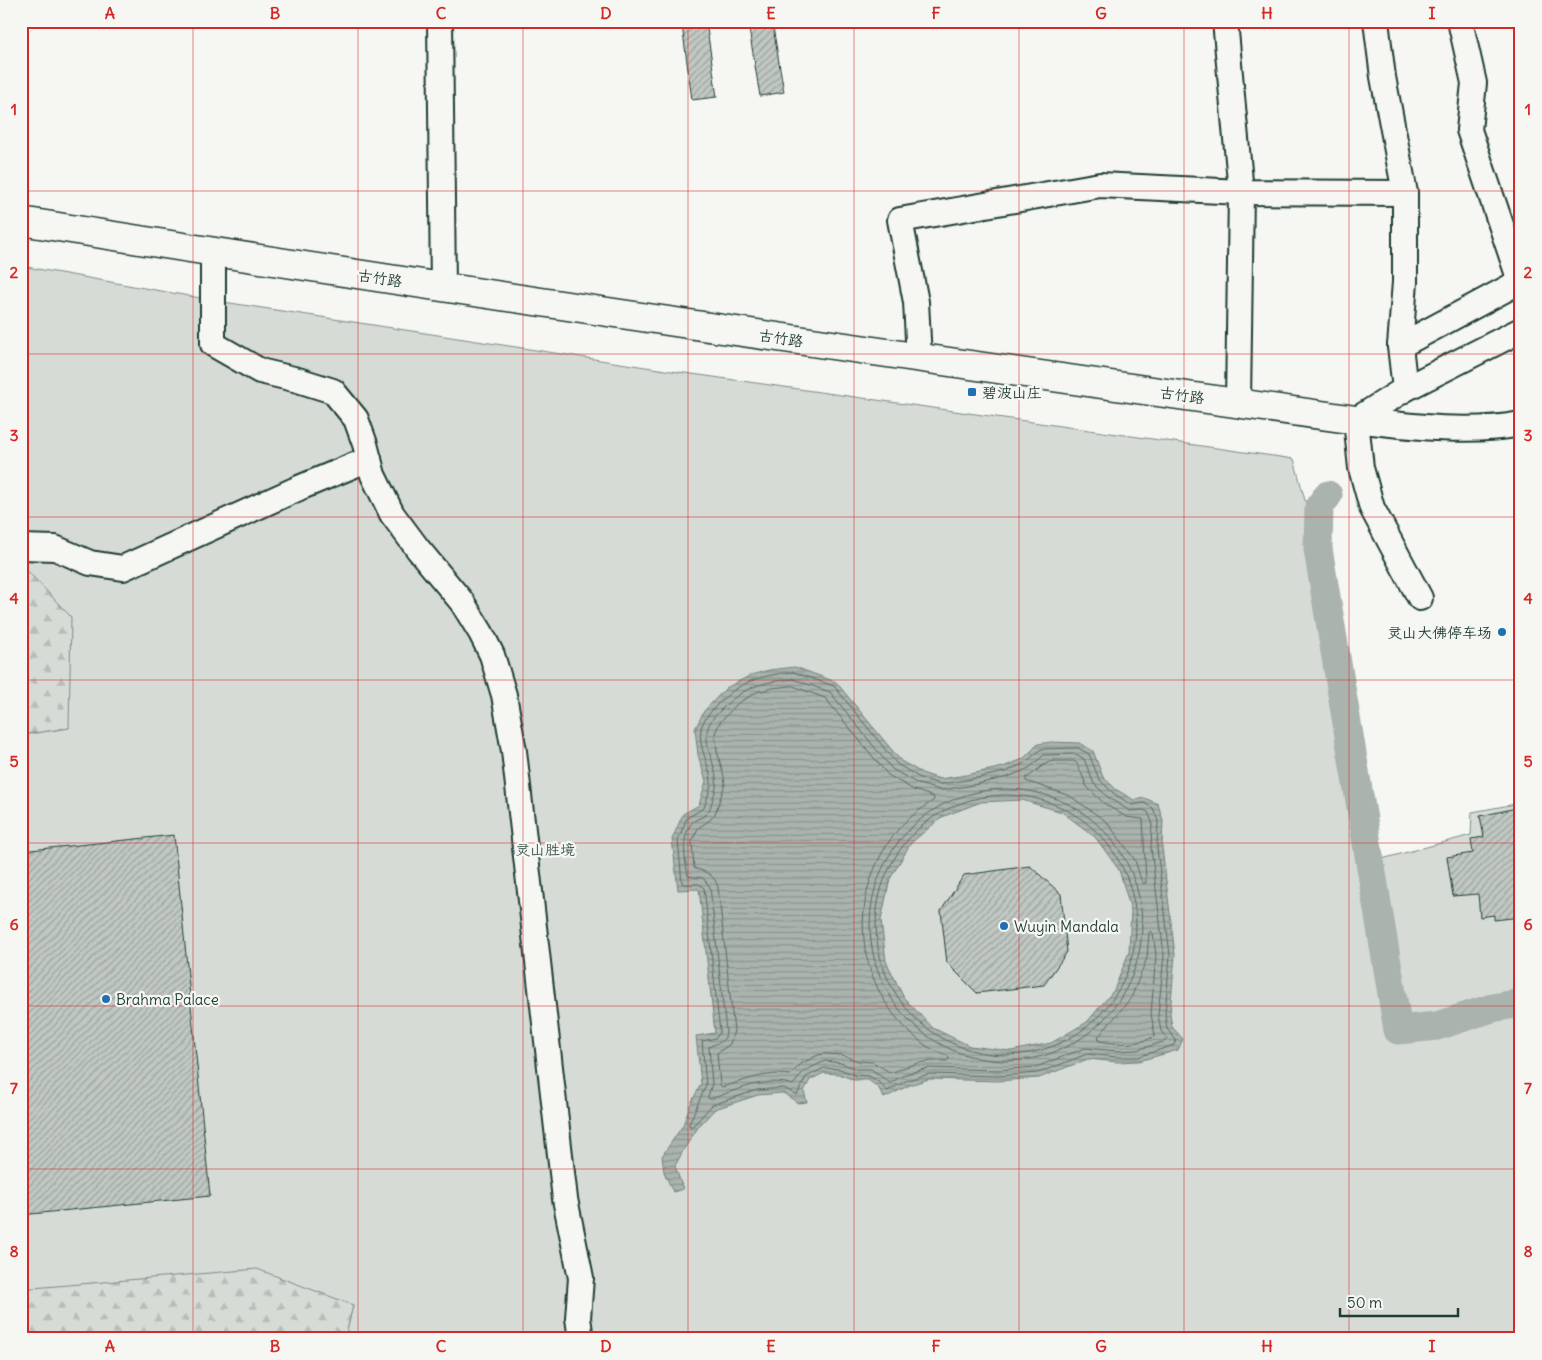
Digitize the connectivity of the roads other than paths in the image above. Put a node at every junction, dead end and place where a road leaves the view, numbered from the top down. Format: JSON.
{"nodes":[{"id":1,"x":440,"y":21,"type":"edge"},
{"id":2,"x":1226,"y":21,"type":"edge"},
{"id":3,"x":1376,"y":21,"type":"edge"},
{"id":4,"x":1460,"y":21,"type":"edge"},
{"id":5,"x":1241,"y":192,"type":"junction"},
{"id":6,"x":1405,"y":193,"type":"junction"},
{"id":7,"x":21,"y":221,"type":"edge"},
{"id":8,"x":213,"y":252,"type":"junction"},
{"id":9,"x":1520,"y":281,"type":"edge"},
{"id":10,"x":444,"y":287,"type":"junction"},
{"id":11,"x":1521,"y":330,"type":"edge"},
{"id":12,"x":1400,"y":346,"type":"junction"},
{"id":13,"x":919,"y":358,"type":"junction"},
{"id":14,"x":1405,"y":389,"type":"junction"},
{"id":15,"x":1238,"y":403,"type":"junction"},
{"id":16,"x":1356,"y":420,"type":"junction"},
{"id":17,"x":1521,"y":424,"type":"edge"},
{"id":18,"x":369,"y":459,"type":"junction"},
{"id":19,"x":21,"y":547,"type":"edge"},
{"id":20,"x":1420,"y":598,"type":"dead end"},
{"id":21,"x":580,"y":1339,"type":"edge"}],
"edges":[{"from":1,"to":10,"type":"street"},
{"from":2,"to":5,"type":"street"},
{"from":3,"to":6,"type":"street"},
{"from":4,"to":9,"type":"street"},
{"from":5,"to":6,"type":"street"},
{"from":5,"to":13,"type":"street"},
{"from":5,"to":15,"type":"street"},
{"from":6,"to":12,"type":"street"},
{"from":7,"to":8,"type":"main road","name":"古竹路"},
{"from":8,"to":10,"type":"main road","name":"古竹路"},
{"from":8,"to":18,"type":"street"},
{"from":9,"to":12,"type":"street"},
{"from":10,"to":13,"type":"main road","name":"古竹路"},
{"from":11,"to":14,"type":"street"},
{"from":12,"to":14,"type":"street"},
{"from":13,"to":15,"type":"main road","name":"古竹路"},
{"from":14,"to":16,"type":"street"},
{"from":15,"to":16,"type":"main road","name":"古竹路"},
{"from":16,"to":17,"type":"street"},
{"from":16,"to":20,"type":"street"},
{"from":18,"to":19,"type":"street"},
{"from":18,"to":21,"type":"street"}]}
